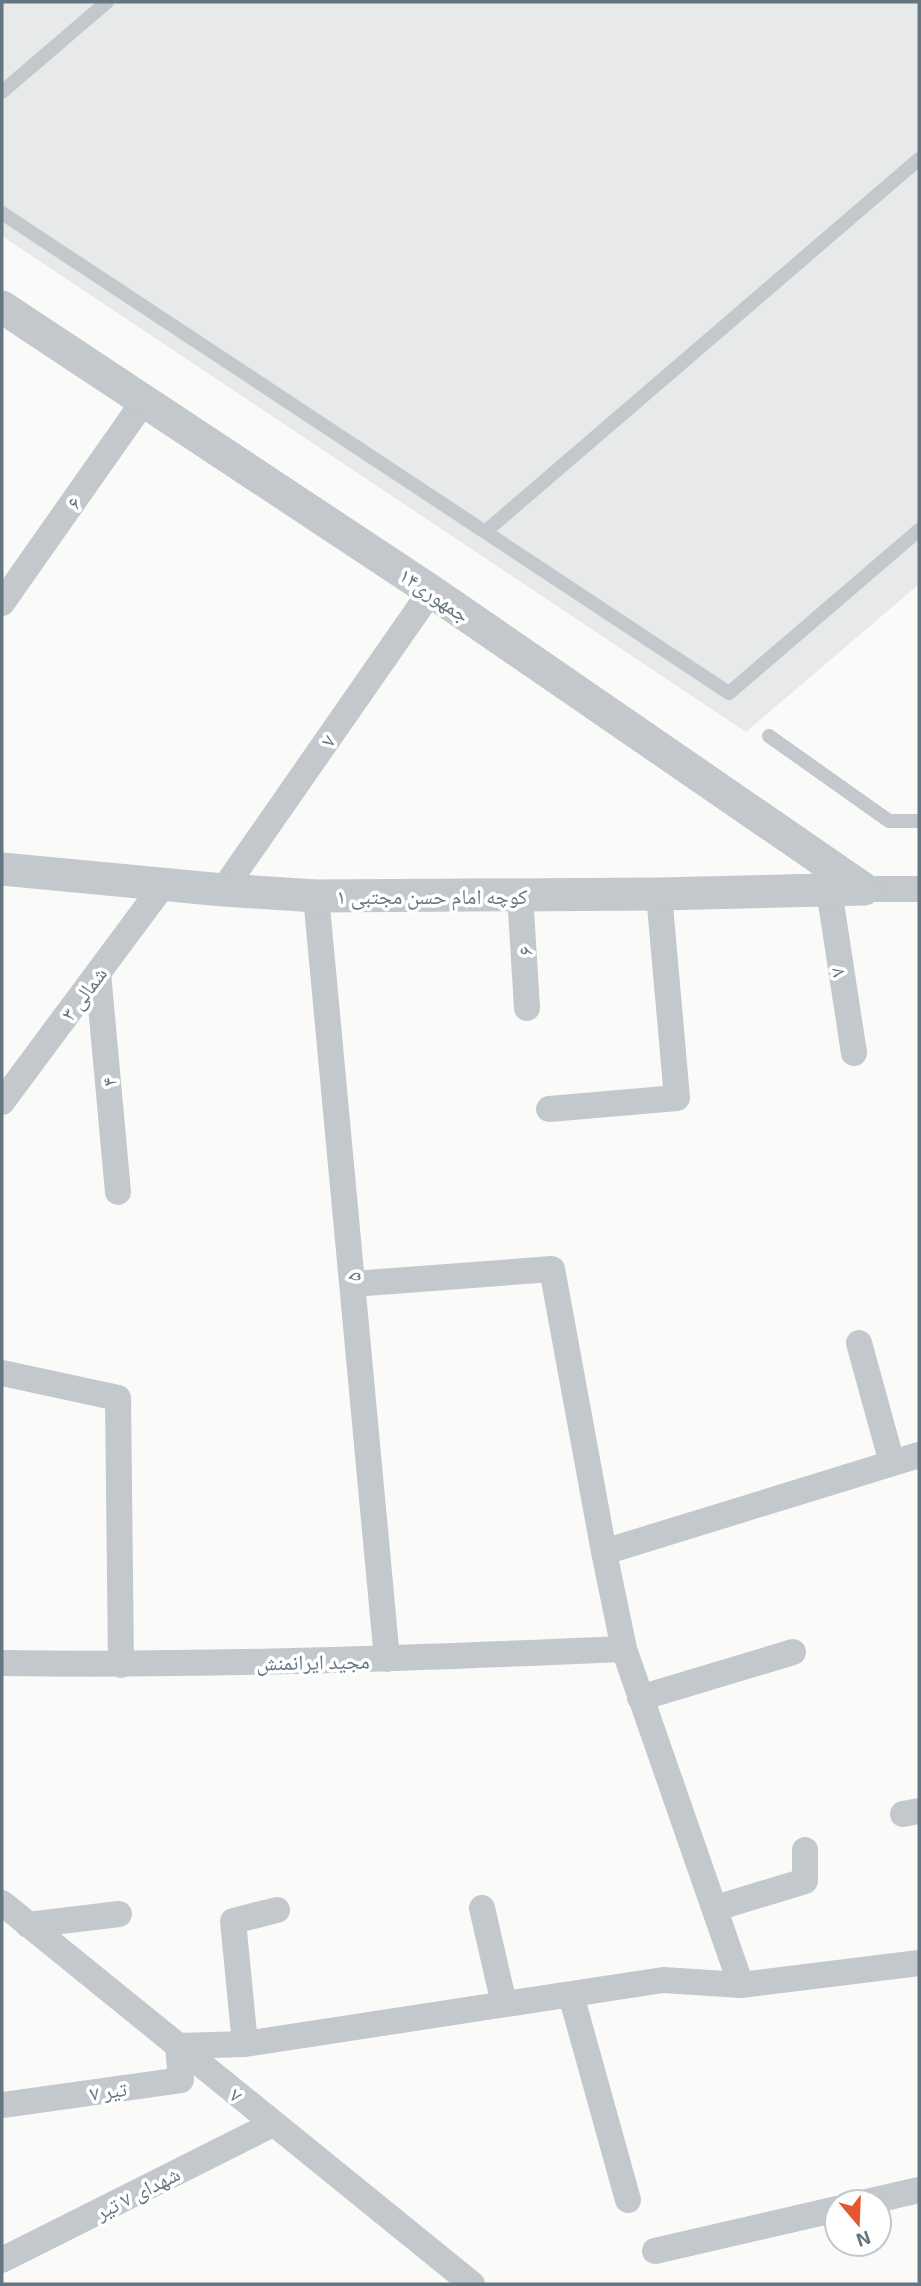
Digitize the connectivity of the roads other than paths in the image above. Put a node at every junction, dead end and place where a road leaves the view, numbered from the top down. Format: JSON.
{"nodes":[{"id":1,"x":107,"y":2,"type":"edge"},
{"id":2,"x":2,"y":92,"type":"edge"},
{"id":3,"x":919,"y":159,"type":"edge"},
{"id":4,"x":2,"y":213,"type":"edge"},
{"id":5,"x":2,"y":307,"type":"edge"},
{"id":6,"x":144,"y":401,"type":"junction"},
{"id":7,"x":919,"y":530,"type":"edge"},
{"id":8,"x":485,"y":532,"type":"junction"},
{"id":9,"x":431,"y":591,"type":"junction"},
{"id":10,"x":2,"y":603,"type":"edge"},
{"id":11,"x":769,"y":736,"type":"dead end"},
{"id":12,"x":919,"y":821,"type":"edge"},
{"id":13,"x":2,"y":869,"type":"edge"},
{"id":14,"x":164,"y":884,"type":"junction"},
{"id":15,"x":864,"y":889,"type":"junction"},
{"id":16,"x":919,"y":889,"type":"edge"},
{"id":17,"x":223,"y":890,"type":"junction"},
{"id":18,"x":829,"y":890,"type":"junction"},
{"id":19,"x":520,"y":894,"type":"junction"},
{"id":20,"x":659,"y":894,"type":"junction"},
{"id":21,"x":316,"y":896,"type":"junction"},
{"id":22,"x":98,"y":973,"type":"junction"},
{"id":23,"x":527,"y":1008,"type":"dead end"},
{"id":24,"x":854,"y":1053,"type":"dead end"},
{"id":25,"x":2,"y":1102,"type":"edge"},
{"id":26,"x":549,"y":1109,"type":"dead end"},
{"id":27,"x":118,"y":1192,"type":"dead end"},
{"id":28,"x":353,"y":1284,"type":"junction"},
{"id":29,"x":859,"y":1343,"type":"dead end"},
{"id":30,"x":2,"y":1373,"type":"edge"},
{"id":31,"x":919,"y":1455,"type":"edge"},
{"id":32,"x":892,"y":1463,"type":"junction"},
{"id":33,"x":604,"y":1552,"type":"junction"},
{"id":34,"x":624,"y":1649,"type":"junction"},
{"id":35,"x":793,"y":1652,"type":"dead end"},
{"id":36,"x":387,"y":1659,"type":"junction"},
{"id":37,"x":2,"y":1663,"type":"edge"},
{"id":38,"x":121,"y":1665,"type":"junction"},
{"id":39,"x":640,"y":1698,"type":"junction"},
{"id":40,"x":805,"y":1850,"type":"dead end"},
{"id":41,"x":2,"y":1903,"type":"edge"},
{"id":42,"x":482,"y":1908,"type":"dead end"},
{"id":43,"x":716,"y":1908,"type":"junction"},
{"id":44,"x":277,"y":1910,"type":"dead end"},
{"id":45,"x":118,"y":1914,"type":"dead end"},
{"id":46,"x":28,"y":1926,"type":"junction"},
{"id":47,"x":919,"y":1963,"type":"edge"},
{"id":48,"x":741,"y":1985,"type":"junction"},
{"id":49,"x":571,"y":1995,"type":"junction"},
{"id":50,"x":504,"y":2004,"type":"junction"},
{"id":51,"x":245,"y":2044,"type":"junction"},
{"id":52,"x":178,"y":2046,"type":"junction"},
{"id":53,"x":2,"y":2105,"type":"edge"},
{"id":54,"x":273,"y":2124,"type":"junction"},
{"id":55,"x":919,"y":2190,"type":"edge"},
{"id":56,"x":893,"y":2196,"type":"edge"},
{"id":57,"x":628,"y":2200,"type":"dead end"},
{"id":58,"x":823,"y":2212,"type":"edge"},
{"id":59,"x":655,"y":2252,"type":"dead end"},
{"id":60,"x":2,"y":2260,"type":"edge"},
{"id":61,"x":472,"y":2284,"type":"edge"}],
"edges":[{"from":1,"to":2,"type":"lane"},
{"from":3,"to":8,"type":"lane"},
{"from":4,"to":8,"type":"lane"},
{"from":5,"to":6,"type":"street","name":"جمهوری۱۴"},
{"from":6,"to":9,"type":"street","name":"جمهوری۱۴"},
{"from":6,"to":10,"type":"street","name":"۶"},
{"from":7,"to":8,"type":"lane"},
{"from":9,"to":15,"type":"street","name":"جمهوری۱۴"},
{"from":9,"to":17,"type":"street","name":"۷"},
{"from":11,"to":12,"type":"lane"},
{"from":13,"to":14,"type":"street","name":"کوچه امام حسن مجتبی ۱"},
{"from":14,"to":17,"type":"street","name":"کوچه امام حسن مجتبی ۱"},
{"from":14,"to":22,"type":"street","name":"۳ شمالی"},
{"from":15,"to":16,"type":"street"},
{"from":15,"to":18,"type":"street","name":"کوچه امام حسن مجتبی ۱"},
{"from":17,"to":21,"type":"street","name":"کوچه امام حسن مجتبی ۱"},
{"from":18,"to":20,"type":"street","name":"کوچه امام حسن مجتبی ۱"},
{"from":18,"to":24,"type":"street","name":"۸"},
{"from":19,"to":20,"type":"street","name":"کوچه امام حسن مجتبی ۱"},
{"from":19,"to":21,"type":"street","name":"کوچه امام حسن مجتبی ۱"},
{"from":19,"to":23,"type":"street","name":"۶"},
{"from":20,"to":26,"type":"street"},
{"from":21,"to":28,"type":"street","name":"۵"},
{"from":22,"to":25,"type":"street","name":"۳ شمالی"},
{"from":22,"to":27,"type":"street","name":"۴"},
{"from":28,"to":33,"type":"street"},
{"from":28,"to":36,"type":"street","name":"۵"},
{"from":29,"to":32,"type":"street"},
{"from":30,"to":38,"type":"street"},
{"from":31,"to":32,"type":"street"},
{"from":32,"to":33,"type":"street"},
{"from":33,"to":34,"type":"street"},
{"from":34,"to":36,"type":"street","name":"مجید ایرانمنش"},
{"from":34,"to":39,"type":"street"},
{"from":35,"to":39,"type":"street"},
{"from":36,"to":38,"type":"street","name":"مجید ایرانمنش"},
{"from":37,"to":38,"type":"street","name":"مجید ایرانمنش"},
{"from":39,"to":43,"type":"street"},
{"from":40,"to":43,"type":"street"},
{"from":41,"to":46,"type":"street","name":"۷"},
{"from":42,"to":50,"type":"street"},
{"from":43,"to":48,"type":"street"},
{"from":44,"to":51,"type":"street"},
{"from":45,"to":46,"type":"street"},
{"from":46,"to":52,"type":"street","name":"۷"},
{"from":47,"to":48,"type":"street"},
{"from":48,"to":49,"type":"street"},
{"from":49,"to":50,"type":"street"},
{"from":49,"to":57,"type":"street"},
{"from":50,"to":51,"type":"street"},
{"from":51,"to":52,"type":"street"},
{"from":52,"to":53,"type":"street","name":"۷ تیر"},
{"from":52,"to":54,"type":"street","name":"۷"},
{"from":54,"to":60,"type":"street","name":"شهدای ۷ تیر"},
{"from":54,"to":61,"type":"street","name":"۷"},
{"from":55,"to":56,"type":"street"},
{"from":58,"to":59,"type":"street"}]}
